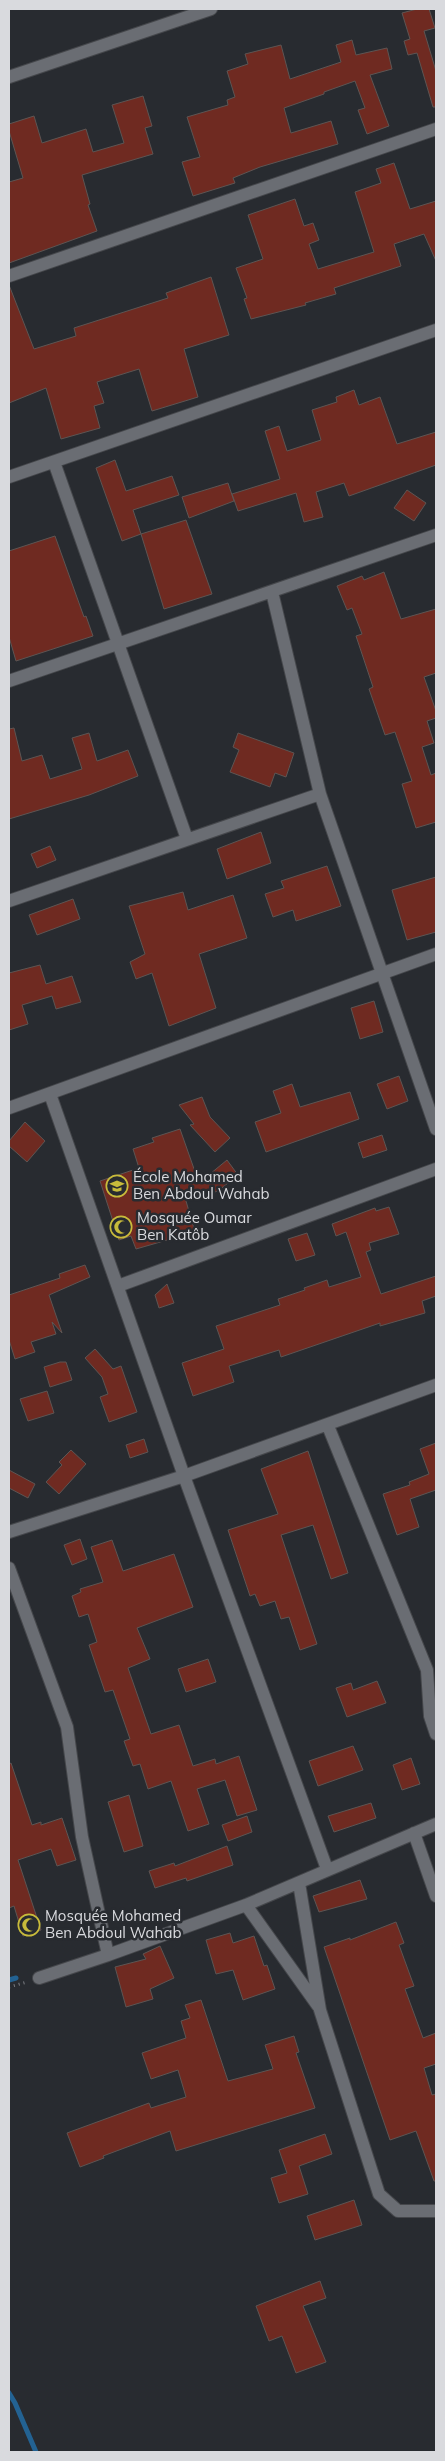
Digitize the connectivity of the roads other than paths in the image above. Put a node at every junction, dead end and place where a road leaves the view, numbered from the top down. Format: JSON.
{"nodes":[{"id":1,"x":211,"y":9,"type":"edge"},
{"id":2,"x":9,"y":77,"type":"edge"},
{"id":3,"x":436,"y":129,"type":"edge"},
{"id":4,"x":9,"y":276,"type":"edge"},
{"id":5,"x":436,"y":330,"type":"edge"},
{"id":6,"x":54,"y":462,"type":"junction"},
{"id":7,"x":9,"y":477,"type":"edge"},
{"id":8,"x":436,"y":535,"type":"edge"},
{"id":9,"x":272,"y":592,"type":"junction"},
{"id":10,"x":118,"y":644,"type":"junction"},
{"id":11,"x":9,"y":682,"type":"edge"},
{"id":12,"x":320,"y":794,"type":"junction"},
{"id":13,"x":187,"y":840,"type":"junction"},
{"id":14,"x":9,"y":900,"type":"edge"},
{"id":15,"x":436,"y":954,"type":"edge"},
{"id":16,"x":382,"y":975,"type":"junction"},
{"id":17,"x":50,"y":1094,"type":"junction"},
{"id":18,"x":9,"y":1108,"type":"edge"},
{"id":19,"x":436,"y":1129,"type":"edge"},
{"id":20,"x":436,"y":1168,"type":"edge"},
{"id":21,"x":118,"y":1286,"type":"junction"},
{"id":22,"x":436,"y":1386,"type":"edge"},
{"id":23,"x":328,"y":1426,"type":"junction"},
{"id":24,"x":184,"y":1476,"type":"junction"},
{"id":25,"x":9,"y":1532,"type":"edge"},
{"id":26,"x":9,"y":1568,"type":"edge"},
{"id":27,"x":436,"y":1734,"type":"edge"},
{"id":28,"x":436,"y":1824,"type":"edge"},
{"id":29,"x":414,"y":1833,"type":"junction"},
{"id":30,"x":327,"y":1869,"type":"junction"},
{"id":31,"x":299,"y":1883,"type":"junction"},
{"id":32,"x":436,"y":1896,"type":"edge"},
{"id":33,"x":246,"y":1905,"type":"junction"},
{"id":34,"x":108,"y":1956,"type":"junction"},
{"id":35,"x":39,"y":1978,"type":"dead end"},
{"id":36,"x":320,"y":2010,"type":"junction"},
{"id":37,"x":436,"y":2212,"type":"edge"}],
"edges":[{"from":1,"to":2,"type":"street"},
{"from":3,"to":4,"type":"street"},
{"from":5,"to":6,"type":"street"},
{"from":6,"to":7,"type":"street"},
{"from":6,"to":10,"type":"street"},
{"from":8,"to":9,"type":"street"},
{"from":9,"to":10,"type":"street"},
{"from":9,"to":12,"type":"street"},
{"from":10,"to":11,"type":"street"},
{"from":10,"to":13,"type":"street"},
{"from":12,"to":13,"type":"street"},
{"from":12,"to":16,"type":"street"},
{"from":13,"to":14,"type":"street"},
{"from":15,"to":16,"type":"street"},
{"from":16,"to":17,"type":"street"},
{"from":16,"to":19,"type":"street"},
{"from":17,"to":18,"type":"street"},
{"from":17,"to":21,"type":"street"},
{"from":20,"to":21,"type":"street"},
{"from":21,"to":24,"type":"street"},
{"from":22,"to":23,"type":"street"},
{"from":23,"to":24,"type":"street"},
{"from":23,"to":27,"type":"street"},
{"from":24,"to":25,"type":"street"},
{"from":24,"to":30,"type":"street"},
{"from":26,"to":34,"type":"street"},
{"from":28,"to":29,"type":"street"},
{"from":29,"to":30,"type":"street"},
{"from":29,"to":32,"type":"street"},
{"from":30,"to":31,"type":"street"},
{"from":31,"to":33,"type":"street"},
{"from":31,"to":36,"type":"street"},
{"from":33,"to":34,"type":"street"},
{"from":33,"to":36,"type":"street"},
{"from":34,"to":35,"type":"street"},
{"from":36,"to":37,"type":"street"}]}
